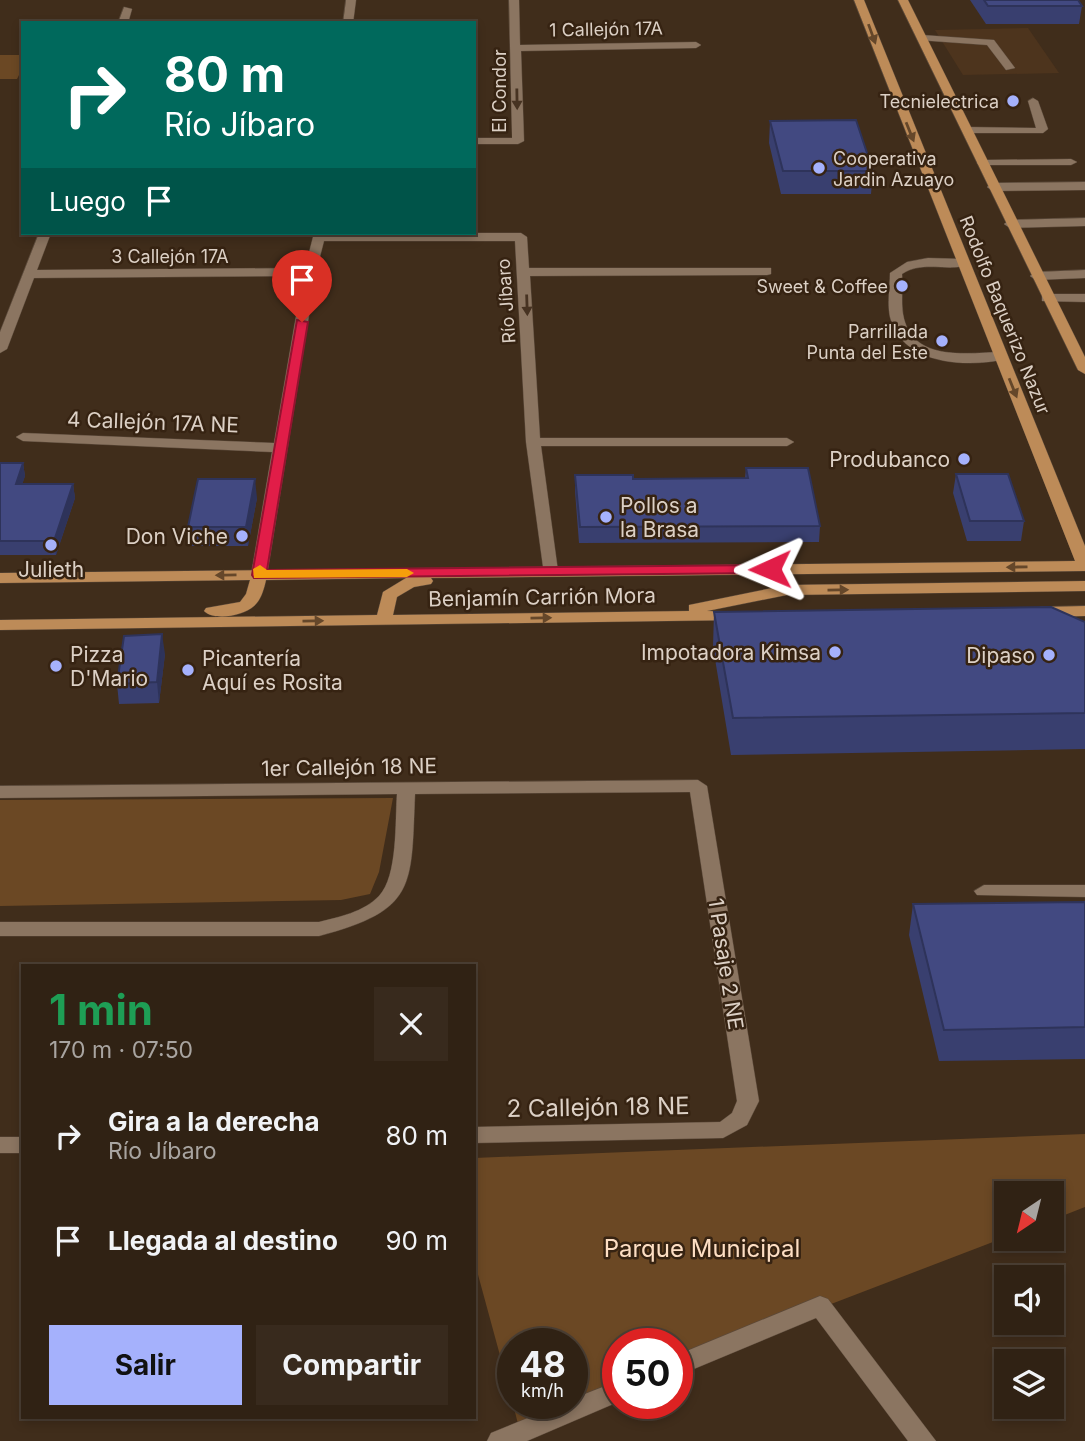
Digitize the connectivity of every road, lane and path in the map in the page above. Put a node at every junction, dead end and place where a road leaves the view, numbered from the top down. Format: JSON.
{"nodes":[{"id":1,"x":351,"y":0,"type":"edge"},
{"id":2,"x":514,"y":0,"type":"edge"},
{"id":3,"x":859,"y":0,"type":"edge"},
{"id":4,"x":904,"y":0,"type":"edge"},
{"id":5,"x":127,"y":9,"type":"dead end"},
{"id":6,"x":124,"y":21,"type":"edge"},
{"id":7,"x":348,"y":21,"type":"edge"},
{"id":8,"x":922,"y":38,"type":"junction"},
{"id":9,"x":696,"y":45,"type":"dead end"},
{"id":10,"x":516,"y":48,"type":"junction"},
{"id":11,"x":1010,"y":68,"type":"dead end"},
{"id":12,"x":1033,"y":101,"type":"dead end"},
{"id":13,"x":968,"y":130,"type":"junction"},
{"id":14,"x":476,"y":141,"type":"edge"},
{"id":15,"x":1071,"y":162,"type":"dead end"},
{"id":16,"x":983,"y":163,"type":"junction"},
{"id":17,"x":1085,"y":186,"type":"edge"},
{"id":18,"x":993,"y":187,"type":"junction"},
{"id":19,"x":1085,"y":222,"type":"edge"},
{"id":20,"x":1010,"y":224,"type":"junction"},
{"id":21,"x":45,"y":235,"type":"edge"},
{"id":22,"x":963,"y":263,"type":"junction"},
{"id":23,"x":767,"y":271,"type":"dead end"},
{"id":24,"x":310,"y":272,"type":"junction"},
{"id":25,"x":526,"y":272,"type":"junction"},
{"id":26,"x":29,"y":274,"type":"junction"},
{"id":27,"x":1085,"y":274,"type":"edge"},
{"id":28,"x":1036,"y":276,"type":"junction"},
{"id":29,"x":1048,"y":298,"type":"junction"},
{"id":30,"x":1085,"y":298,"type":"edge"},
{"id":31,"x":0,"y":349,"type":"edge"},
{"id":32,"x":1001,"y":356,"type":"junction"},
{"id":33,"x":1084,"y":364,"type":"edge"},
{"id":34,"x":23,"y":437,"type":"dead end"},
{"id":35,"x":533,"y":442,"type":"junction"},
{"id":36,"x":787,"y":442,"type":"dead end"},
{"id":37,"x":281,"y":448,"type":"junction"},
{"id":38,"x":1085,"y":566,"type":"edge"},
{"id":39,"x":550,"y":572,"type":"junction"},
{"id":40,"x":259,"y":575,"type":"junction"},
{"id":41,"x":0,"y":578,"type":"edge"},
{"id":42,"x":1085,"y":586,"type":"edge"},
{"id":43,"x":1085,"y":611,"type":"edge"},
{"id":44,"x":1027,"y":612,"type":"edge"},
{"id":45,"x":762,"y":615,"type":"edge"},
{"id":46,"x":650,"y":616,"type":"junction"},
{"id":47,"x":384,"y":620,"type":"junction"},
{"id":48,"x":34,"y":624,"type":"junction"},
{"id":49,"x":0,"y":625,"type":"edge"},
{"id":50,"x":698,"y":786,"type":"joint"},
{"id":51,"x":406,"y":789,"type":"junction"},
{"id":52,"x":0,"y":793,"type":"edge"},
{"id":53,"x":984,"y":891,"type":"dead end"},
{"id":54,"x":1085,"y":891,"type":"edge"},
{"id":55,"x":0,"y":929,"type":"edge"},
{"id":56,"x":723,"y":1130,"type":"joint"},
{"id":57,"x":476,"y":1135,"type":"edge"},
{"id":58,"x":21,"y":1144,"type":"edge"},
{"id":59,"x":0,"y":1145,"type":"edge"},
{"id":60,"x":693,"y":1359,"type":"edge"},
{"id":61,"x":602,"y":1398,"type":"edge"},
{"id":62,"x":500,"y":1441,"type":"edge"},
{"id":63,"x":923,"y":1441,"type":"edge"}],
"edges":[{"from":1,"to":7,"type":"street"},
{"from":2,"to":10,"type":"street","name":"El Condor"},
{"from":3,"to":22,"type":"main road","name":"Rodolfo Baquerizo Nazur","one_way":true},
{"from":4,"to":8,"type":"main road","name":"Rodolfo Baquerizo Nazur"},
{"from":5,"to":6,"type":"street"},
{"from":8,"to":11,"type":"street"},
{"from":8,"to":13,"type":"main road","name":"Rodolfo Baquerizo Nazur"},
{"from":9,"to":10,"type":"street","name":"1 Callejón 17A"},
{"from":10,"to":14,"type":"street","name":"El Condor","one_way":true},
{"from":12,"to":13,"type":"street"},
{"from":13,"to":16,"type":"main road","name":"Rodolfo Baquerizo Nazur"},
{"from":15,"to":16,"type":"street"},
{"from":16,"to":18,"type":"main road","name":"Rodolfo Baquerizo Nazur"},
{"from":17,"to":18,"type":"street"},
{"from":18,"to":20,"type":"main road","name":"Rodolfo Baquerizo Nazur"},
{"from":19,"to":20,"type":"street"},
{"from":20,"to":28,"type":"main road","name":"Rodolfo Baquerizo Nazur"},
{"from":21,"to":26,"type":"street"},
{"from":22,"to":32,"type":"main road","name":"Rodolfo Baquerizo Nazur"},
{"from":22,"to":32,"type":"street"},
{"from":23,"to":25,"type":"street"},
{"from":24,"to":25,"type":"street","name":"Río Jíbaro"},
{"from":24,"to":26,"type":"street","name":"3 Callejón 17A"},
{"from":24,"to":37,"type":"street","name":"Río Jíbaro"},
{"from":25,"to":35,"type":"street","name":"Río Jíbaro","one_way":true},
{"from":26,"to":31,"type":"street"},
{"from":27,"to":28,"type":"street"},
{"from":28,"to":29,"type":"main road","name":"Rodolfo Baquerizo Nazur"},
{"from":29,"to":30,"type":"street"},
{"from":29,"to":33,"type":"main road","name":"Rodolfo Baquerizo Nazur"},
{"from":32,"to":38,"type":"main road","name":"Rodolfo Baquerizo Nazur","one_way":true},
{"from":34,"to":37,"type":"street","name":"4 Callejón 17A NE"},
{"from":35,"to":36,"type":"street"},
{"from":35,"to":39,"type":"street","name":"Río Jíbaro"},
{"from":37,"to":40,"type":"street","name":"Río Jíbaro"},
{"from":38,"to":39,"type":"main road","name":"Benjamín Carrión Mora","one_way":true},
{"from":39,"to":40,"type":"main road","name":"Benjamín Carrión Mora"},
{"from":39,"to":47,"type":"main road"},
{"from":40,"to":41,"type":"main road","name":"Benjamín Carrión Mora","one_way":true},
{"from":40,"to":48,"type":"main road"},
{"from":46,"to":42,"type":"main road","one_way":true},
{"from":43,"to":44,"type":"main road"},
{"from":45,"to":46,"type":"main road","name":"Benjamín Carrión Mora"},
{"from":47,"to":46,"type":"main road","name":"Benjamín Carrión Mora","one_way":true},
{"from":48,"to":47,"type":"main road","name":"Benjamín Carrión Mora","one_way":true},
{"from":48,"to":49,"type":"main road","name":"Benjamín Carrión Mora"},
{"from":50,"to":51,"type":"street","name":"1er Callejón 18 NE"},
{"from":50,"to":56,"type":"street","name":"1 Pasaje 2 NE"},
{"from":51,"to":52,"type":"street","name":"1er Callejón 18 NE"},
{"from":51,"to":55,"type":"street"},
{"from":53,"to":54,"type":"street"},
{"from":56,"to":57,"type":"street","name":"2 Callejón 18 NE"},
{"from":58,"to":59,"type":"street"},
{"from":60,"to":63,"type":"street"},
{"from":61,"to":62,"type":"street"}]}
